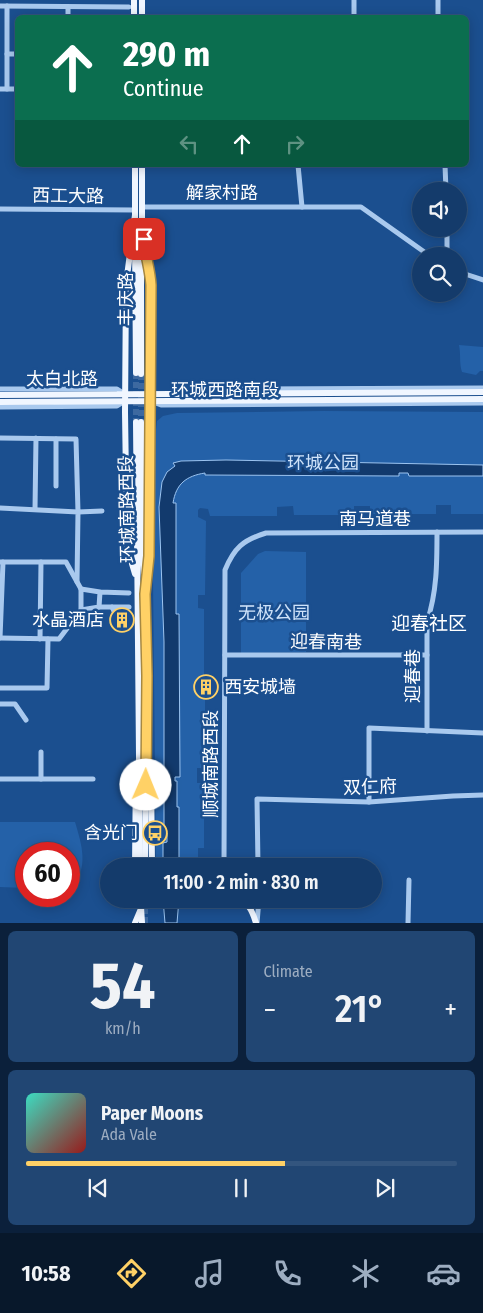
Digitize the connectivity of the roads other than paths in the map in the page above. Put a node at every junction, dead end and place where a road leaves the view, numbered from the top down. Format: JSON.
{"nodes":[{"id":1,"x":134,"y":0,"type":"edge"},
{"id":2,"x":142,"y":0,"type":"edge"},
{"id":3,"x":354,"y":0,"type":"edge"},
{"id":4,"x":438,"y":0,"type":"edge"},
{"id":5,"x":0,"y":6,"type":"edge"},
{"id":6,"x":7,"y":6,"type":"junction"},
{"id":7,"x":68,"y":7,"type":"junction"},
{"id":8,"x":129,"y":7,"type":"dead end"},
{"id":9,"x":68,"y":15,"type":"edge"},
{"id":10,"x":134,"y":15,"type":"edge"},
{"id":11,"x":142,"y":15,"type":"edge"},
{"id":12,"x":354,"y":15,"type":"edge"},
{"id":13,"x":438,"y":15,"type":"edge"},
{"id":14,"x":0,"y":44,"type":"edge"},
{"id":15,"x":7,"y":44,"type":"junction"},
{"id":16,"x":7,"y":54,"type":"junction"},
{"id":17,"x":15,"y":54,"type":"edge"},
{"id":18,"x":0,"y":89,"type":"edge"},
{"id":19,"x":7,"y":89,"type":"junction"},
{"id":20,"x":15,"y":89,"type":"edge"},
{"id":21,"x":134,"y":167,"type":"edge"},
{"id":22,"x":142,"y":167,"type":"edge"},
{"id":23,"x":298,"y":167,"type":"edge"},
{"id":24,"x":445,"y":167,"type":"edge"},
{"id":25,"x":446,"y":182,"type":"edge"},
{"id":26,"x":302,"y":206,"type":"junction"},
{"id":27,"x":142,"y":207,"type":"junction"},
{"id":28,"x":0,"y":209,"type":"edge"},
{"id":29,"x":135,"y":212,"type":"junction"},
{"id":30,"x":142,"y":221,"type":"junction"},
{"id":31,"x":417,"y":247,"type":"edge"},
{"id":32,"x":467,"y":275,"type":"edge"},
{"id":33,"x":483,"y":280,"type":"edge"},
{"id":34,"x":483,"y":388,"type":"edge"},
{"id":35,"x":0,"y":389,"type":"edge"},
{"id":36,"x":483,"y":392,"type":"edge"},
{"id":37,"x":224,"y":394,"type":"junction"},
{"id":38,"x":0,"y":395,"type":"edge"},
{"id":39,"x":125,"y":397,"type":"junction"},
{"id":40,"x":151,"y":397,"type":"junction"},
{"id":41,"x":245,"y":399,"type":"junction"},
{"id":42,"x":483,"y":399,"type":"edge"},
{"id":43,"x":0,"y":402,"type":"edge"},
{"id":44,"x":483,"y":403,"type":"edge"},
{"id":45,"x":233,"y":405,"type":"junction"},
{"id":46,"x":0,"y":407,"type":"edge"},
{"id":47,"x":0,"y":438,"type":"edge"},
{"id":48,"x":36,"y":438,"type":"junction"},
{"id":49,"x":56,"y":438,"type":"junction"},
{"id":50,"x":56,"y":486,"type":"dead end"},
{"id":51,"x":0,"y":508,"type":"edge"},
{"id":52,"x":35,"y":509,"type":"junction"},
{"id":53,"x":102,"y":511,"type":"dead end"},
{"id":54,"x":78,"y":512,"type":"junction"},
{"id":55,"x":437,"y":532,"type":"junction"},
{"id":56,"x":483,"y":532,"type":"edge"},
{"id":57,"x":266,"y":533,"type":"joint"},
{"id":58,"x":2,"y":562,"type":"edge"},
{"id":59,"x":42,"y":562,"type":"junction"},
{"id":60,"x":77,"y":582,"type":"junction"},
{"id":61,"x":138,"y":583,"type":"junction"},
{"id":62,"x":81,"y":589,"type":"junction"},
{"id":63,"x":100,"y":592,"type":"junction"},
{"id":64,"x":129,"y":593,"type":"dead end"},
{"id":65,"x":145,"y":594,"type":"junction"},
{"id":66,"x":99,"y":607,"type":"junction"},
{"id":67,"x":112,"y":607,"type":"junction"},
{"id":68,"x":129,"y":607,"type":"dead end"},
{"id":69,"x":81,"y":610,"type":"junction"},
{"id":70,"x":118,"y":618,"type":"dead end"},
{"id":71,"x":0,"y":638,"type":"edge"},
{"id":72,"x":40,"y":638,"type":"junction"},
{"id":73,"x":48,"y":639,"type":"junction"},
{"id":74,"x":225,"y":655,"type":"junction"},
{"id":75,"x":427,"y":655,"type":"junction"},
{"id":76,"x":0,"y":688,"type":"edge"},
{"id":77,"x":0,"y":704,"type":"edge"},
{"id":78,"x":26,"y":720,"type":"dead end"},
{"id":79,"x":138,"y":726,"type":"junction"},
{"id":80,"x":427,"y":731,"type":"junction"},
{"id":81,"x":483,"y":733,"type":"edge"},
{"id":82,"x":146,"y":746,"type":"junction"},
{"id":83,"x":41,"y":752,"type":"dead end"},
{"id":84,"x":0,"y":779,"type":"edge"},
{"id":85,"x":41,"y":779,"type":"junction"},
{"id":86,"x":92,"y":779,"type":"dead end"},
{"id":87,"x":483,"y":795,"type":"edge"},
{"id":88,"x":369,"y":802,"type":"junction"},
{"id":89,"x":135,"y":858,"type":"edge"},
{"id":90,"x":140,"y":858,"type":"edge"},
{"id":91,"x":145,"y":858,"type":"edge"},
{"id":92,"x":152,"y":858,"type":"edge"},
{"id":93,"x":224,"y":858,"type":"edge"},
{"id":94,"x":258,"y":858,"type":"edge"},
{"id":95,"x":409,"y":880,"type":"dead end"},
{"id":96,"x":142,"y":908,"type":"edge"},
{"id":97,"x":142,"y":908,"type":"edge"},
{"id":98,"x":250,"y":908,"type":"edge"},
{"id":99,"x":258,"y":908,"type":"edge"},
{"id":100,"x":135,"y":923,"type":"edge"},
{"id":101,"x":142,"y":923,"type":"edge"},
{"id":102,"x":256,"y":923,"type":"edge"},
{"id":103,"x":408,"y":923,"type":"edge"}],
"edges":[{"from":1,"to":10,"type":"main road"},
{"from":2,"to":11,"type":"main road"},
{"from":3,"to":12,"type":"street"},
{"from":4,"to":13,"type":"street"},
{"from":5,"to":6,"type":"street"},
{"from":6,"to":7,"type":"street"},
{"from":6,"to":15,"type":"street"},
{"from":7,"to":8,"type":"street"},
{"from":7,"to":9,"type":"street"},
{"from":14,"to":15,"type":"street"},
{"from":15,"to":16,"type":"street"},
{"from":16,"to":17,"type":"street"},
{"from":16,"to":19,"type":"street"},
{"from":18,"to":19,"type":"street"},
{"from":19,"to":20,"type":"street"},
{"from":21,"to":29,"type":"main road","name":"丰庆路"},
{"from":22,"to":27,"type":"main road","name":"丰庆路"},
{"from":23,"to":26,"type":"street"},
{"from":24,"to":25,"type":"street"},
{"from":26,"to":27,"type":"street","name":"解家村路"},
{"from":26,"to":31,"type":"street","name":"解家村路"},
{"from":27,"to":30,"type":"main road","name":"丰庆路"},
{"from":28,"to":29,"type":"street","name":"西工大路"},
{"from":29,"to":30,"type":"main road","name":"丰庆路"},
{"from":29,"to":39,"type":"main road"},
{"from":30,"to":40,"type":"main road"},
{"from":32,"to":33,"type":"street"},
{"from":34,"to":37,"type":"street","name":"环城西路南段"},
{"from":35,"to":39,"type":"street"},
{"from":36,"to":37,"type":"main road","name":"环城西路南段"},
{"from":37,"to":40,"type":"main road","name":"环城西路南段"},
{"from":38,"to":39,"type":"main road","name":"太白北路"},
{"from":39,"to":40,"type":"main road","name":"环城西路南段"},
{"from":39,"to":43,"type":"main road","name":"太白北路"},
{"from":39,"to":46,"type":"street"},
{"from":39,"to":61,"type":"main road"},
{"from":40,"to":41,"type":"main road","name":"环城西路南段"},
{"from":40,"to":45,"type":"street","name":"环城西路南段"},
{"from":40,"to":65,"type":"main road"},
{"from":41,"to":42,"type":"main road","name":"环城西路南段"},
{"from":41,"to":45,"type":"street"},
{"from":44,"to":45,"type":"street","name":"环城西路南段"},
{"from":47,"to":48,"type":"street"},
{"from":48,"to":49,"type":"street"},
{"from":48,"to":52,"type":"street"},
{"from":49,"to":50,"type":"street"},
{"from":49,"to":54,"type":"street"},
{"from":51,"to":52,"type":"street"},
{"from":52,"to":54,"type":"street"},
{"from":53,"to":54,"type":"street"},
{"from":54,"to":60,"type":"street"},
{"from":55,"to":56,"type":"street","name":"南马道巷"},
{"from":55,"to":57,"type":"street","name":"南马道巷"},
{"from":55,"to":75,"type":"street","name":"迎春巷"},
{"from":57,"to":74,"type":"street","name":"顺城南路西段"},
{"from":58,"to":59,"type":"street"},
{"from":58,"to":71,"type":"street"},
{"from":59,"to":60,"type":"street"},
{"from":59,"to":72,"type":"street"},
{"from":60,"to":62,"type":"street"},
{"from":61,"to":65,"type":"main road","name":"环城南路西段"},
{"from":61,"to":79,"type":"main road","name":"环城南路西段"},
{"from":62,"to":63,"type":"street"},
{"from":62,"to":69,"type":"street"},
{"from":63,"to":64,"type":"street"},
{"from":63,"to":66,"type":"street"},
{"from":65,"to":82,"type":"main road","name":"环城南路西段"},
{"from":66,"to":67,"type":"street"},
{"from":66,"to":69,"type":"street"},
{"from":67,"to":68,"type":"street"},
{"from":67,"to":70,"type":"street"},
{"from":69,"to":73,"type":"street"},
{"from":71,"to":72,"type":"street"},
{"from":72,"to":73,"type":"street"},
{"from":73,"to":76,"type":"street"},
{"from":74,"to":75,"type":"street","name":"迎春南巷"},
{"from":74,"to":93,"type":"street","name":"顺城南路西段"},
{"from":75,"to":80,"type":"street","name":"迎春巷"},
{"from":77,"to":78,"type":"street"},
{"from":79,"to":89,"type":"main road","name":"环城南路西段"},
{"from":79,"to":90,"type":"main road","name":"环城南路西段"},
{"from":80,"to":81,"type":"street"},
{"from":80,"to":88,"type":"street"},
{"from":82,"to":91,"type":"main road","name":"环城南路西段"},
{"from":82,"to":92,"type":"main road"},
{"from":83,"to":85,"type":"street"},
{"from":84,"to":85,"type":"street"},
{"from":85,"to":86,"type":"street"},
{"from":87,"to":88,"type":"street","name":"双仁府"},
{"from":88,"to":94,"type":"street","name":"双仁府"},
{"from":95,"to":103,"type":"street"},
{"from":96,"to":100,"type":"main road"},
{"from":97,"to":101,"type":"main road"},
{"from":98,"to":102,"type":"main road"},
{"from":99,"to":102,"type":"street"}]}
